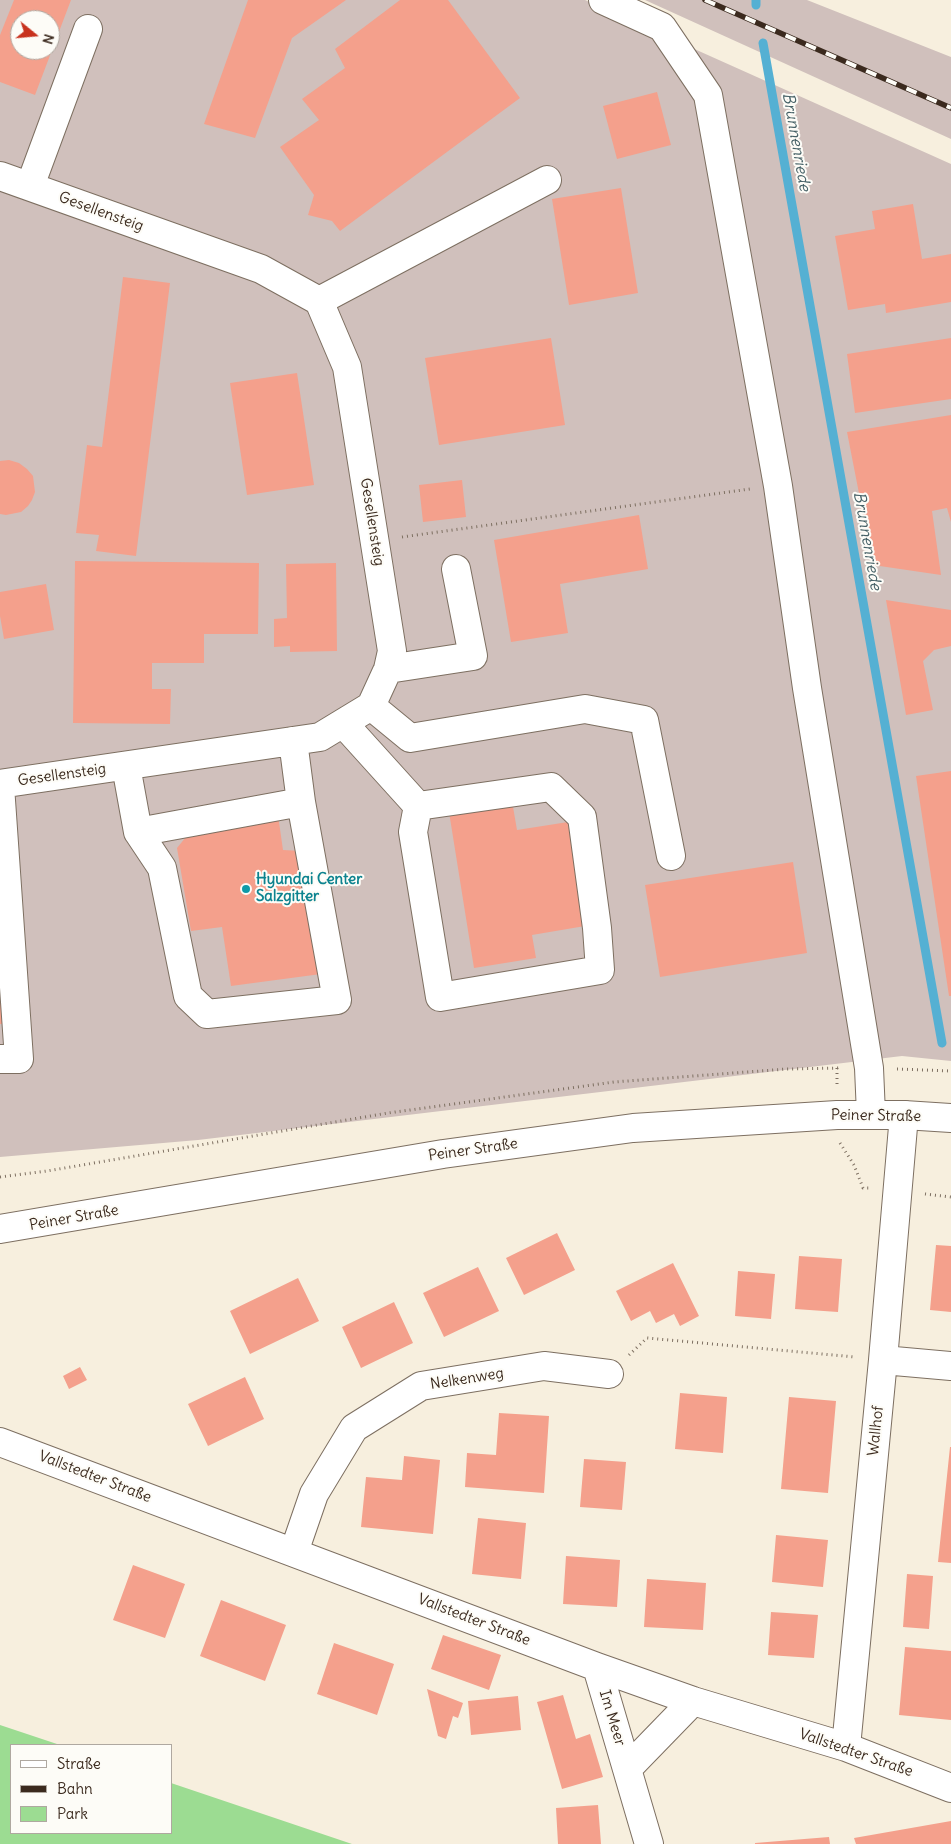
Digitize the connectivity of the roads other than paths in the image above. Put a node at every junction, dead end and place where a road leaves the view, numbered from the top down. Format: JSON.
{"nodes":[{"id":1,"x":603,"y":0,"type":"edge"},
{"id":2,"x":88,"y":29,"type":"dead end"},
{"id":3,"x":0,"y":176,"type":"edge"},
{"id":4,"x":547,"y":180,"type":"dead end"},
{"id":5,"x":30,"y":186,"type":"junction"},
{"id":6,"x":319,"y":301,"type":"junction"},
{"id":7,"x":456,"y":568,"type":"dead end"},
{"id":8,"x":388,"y":669,"type":"junction"},
{"id":9,"x":371,"y":706,"type":"junction"},
{"id":10,"x":343,"y":723,"type":"junction"},
{"id":11,"x":292,"y":741,"type":"junction"},
{"id":12,"x":126,"y":766,"type":"junction"},
{"id":13,"x":0,"y":785,"type":"edge"},
{"id":14,"x":301,"y":802,"type":"junction"},
{"id":15,"x":418,"y":806,"type":"junction"},
{"id":16,"x":138,"y":832,"type":"junction"},
{"id":17,"x":671,"y":856,"type":"dead end"},
{"id":18,"x":0,"y":1059,"type":"edge"},
{"id":19,"x":871,"y":1114,"type":"junction"},
{"id":20,"x":904,"y":1115,"type":"junction"},
{"id":21,"x":951,"y":1118,"type":"edge"},
{"id":22,"x":0,"y":1230,"type":"edge"},
{"id":23,"x":883,"y":1360,"type":"junction"},
{"id":24,"x":951,"y":1366,"type":"edge"},
{"id":25,"x":610,"y":1374,"type":"road end"},
{"id":26,"x":0,"y":1442,"type":"edge"},
{"id":27,"x":294,"y":1552,"type":"junction"},
{"id":28,"x":597,"y":1667,"type":"junction"},
{"id":29,"x":693,"y":1701,"type":"junction"},
{"id":30,"x":846,"y":1747,"type":"junction"},
{"id":31,"x":627,"y":1769,"type":"junction"},
{"id":32,"x":951,"y":1788,"type":"edge"},
{"id":33,"x":649,"y":1844,"type":"edge"}],
"edges":[{"from":1,"to":19,"type":"street"},
{"from":2,"to":5,"type":"street"},
{"from":3,"to":5,"type":"street","name":"Gesellensteig"},
{"from":4,"to":6,"type":"street"},
{"from":5,"to":6,"type":"street","name":"Gesellensteig"},
{"from":6,"to":8,"type":"street","name":"Gesellensteig"},
{"from":7,"to":8,"type":"street"},
{"from":8,"to":9,"type":"street","name":"Gesellensteig"},
{"from":9,"to":10,"type":"street","name":"Gesellensteig"},
{"from":9,"to":17,"type":"street"},
{"from":10,"to":11,"type":"street","name":"Gesellensteig"},
{"from":10,"to":15,"type":"street"},
{"from":11,"to":12,"type":"street","name":"Gesellensteig"},
{"from":11,"to":14,"type":"street"},
{"from":12,"to":13,"type":"street","name":"Gesellensteig"},
{"from":12,"to":16,"type":"street"},
{"from":13,"to":18,"type":"street"},
{"from":14,"to":16,"type":"street"},
{"from":14,"to":16,"type":"street"},
{"from":15,"to":15,"type":"street"},
{"from":19,"to":20,"type":"street","name":"Peiner Straße"},
{"from":19,"to":22,"type":"street","name":"Peiner Straße"},
{"from":20,"to":21,"type":"street","name":"Peiner Straße"},
{"from":20,"to":23,"type":"street","name":"Wallhof"},
{"from":23,"to":24,"type":"street"},
{"from":23,"to":30,"type":"street","name":"Wallhof"},
{"from":25,"to":27,"type":"street","name":"Nelkenweg"},
{"from":26,"to":27,"type":"street","name":"Vallstedter Straße"},
{"from":27,"to":28,"type":"street","name":"Vallstedter Straße"},
{"from":28,"to":29,"type":"street","name":"Vallstedter Straße"},
{"from":28,"to":31,"type":"street","name":"Im Meer"},
{"from":29,"to":30,"type":"street","name":"Vallstedter Straße"},
{"from":29,"to":31,"type":"street","name":"Im Meer"},
{"from":30,"to":32,"type":"street","name":"Vallstedter Straße"},
{"from":31,"to":33,"type":"street","name":"Im Meer"}]}
